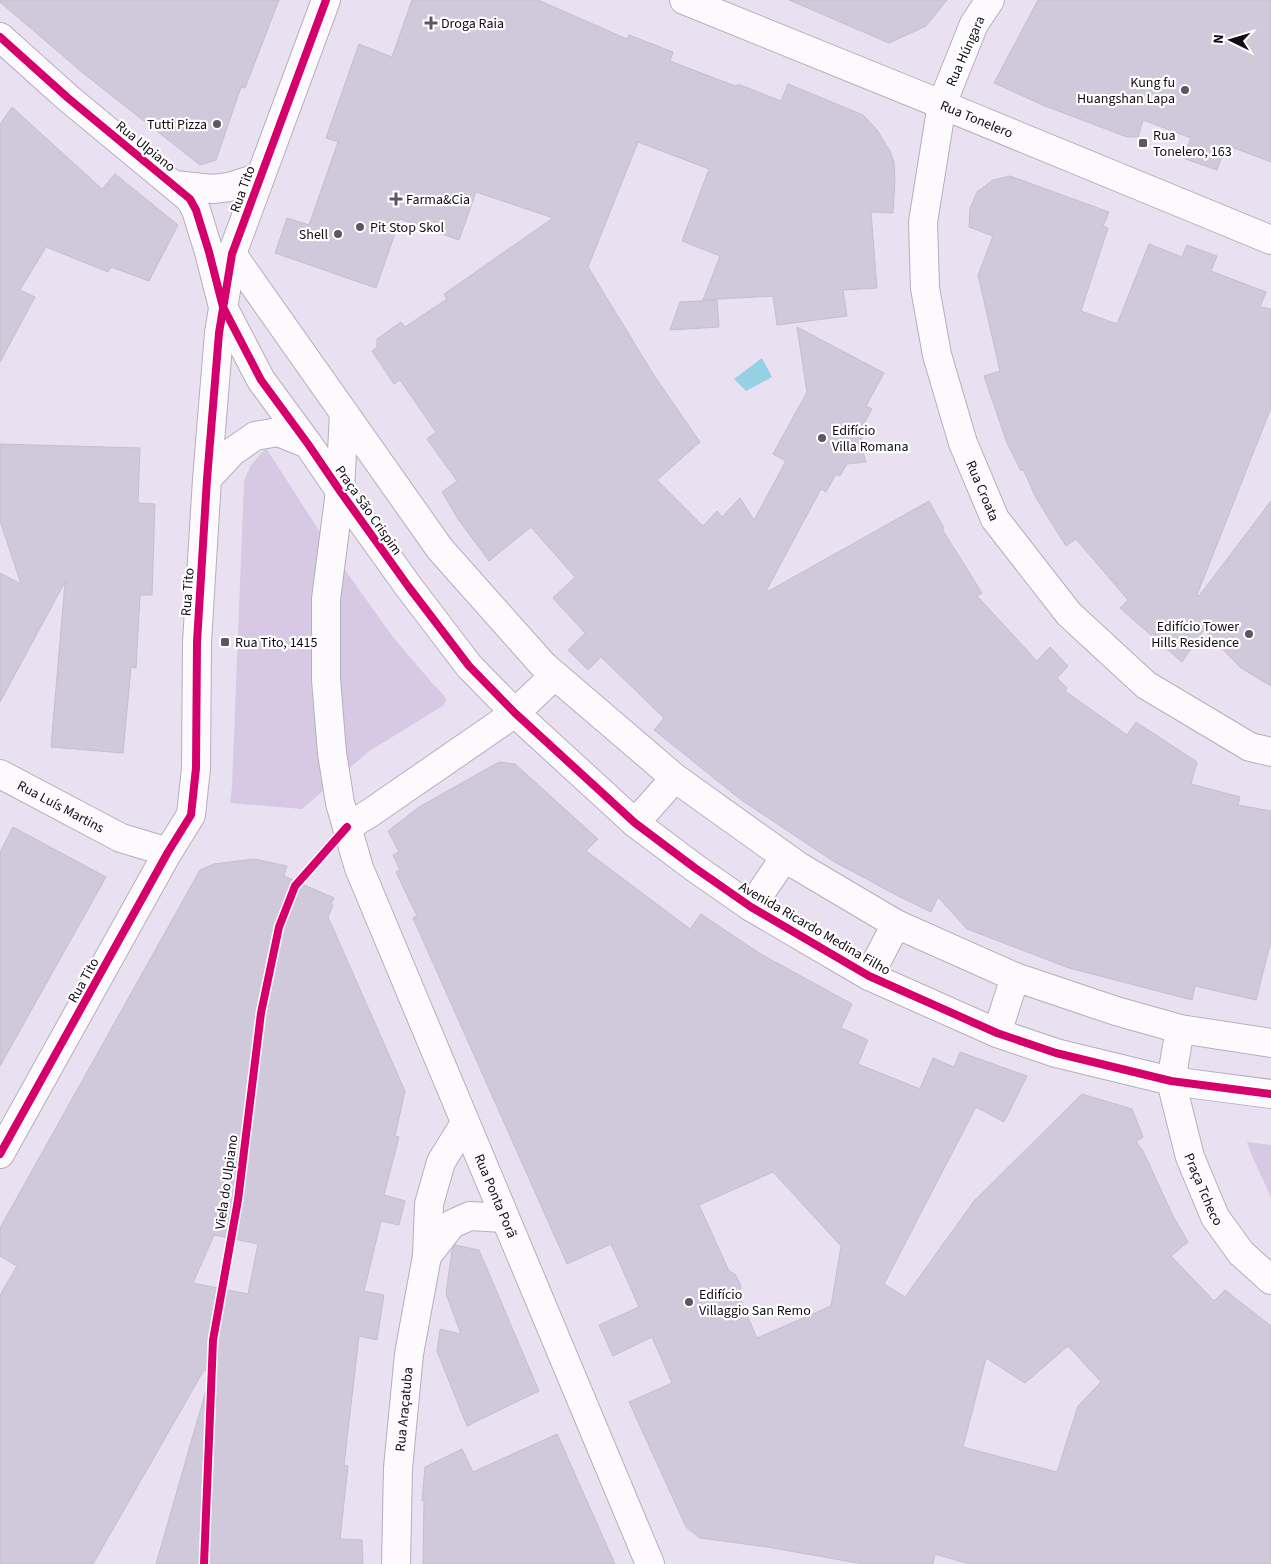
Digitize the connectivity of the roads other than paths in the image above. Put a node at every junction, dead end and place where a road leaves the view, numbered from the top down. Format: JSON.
{"nodes":[{"id":1,"x":326,"y":0,"type":"edge"},
{"id":2,"x":684,"y":0,"type":"edge"},
{"id":3,"x":990,"y":0,"type":"edge"},
{"id":4,"x":0,"y":37,"type":"edge"},
{"id":5,"x":942,"y":104,"type":"junction"},
{"id":6,"x":260,"y":176,"type":"junction"},
{"id":7,"x":174,"y":184,"type":"junction"},
{"id":8,"x":1271,"y":240,"type":"edge"},
{"id":9,"x":232,"y":254,"type":"junction"},
{"id":10,"x":223,"y":307,"type":"junction"},
{"id":11,"x":344,"y":412,"type":"junction"},
{"id":12,"x":308,"y":444,"type":"junction"},
{"id":13,"x":207,"y":479,"type":"junction"},
{"id":14,"x":340,"y":491,"type":"junction"},
{"id":15,"x":554,"y":676,"type":"junction"},
{"id":16,"x":515,"y":713,"type":"junction"},
{"id":17,"x":1271,"y":752,"type":"edge"},
{"id":18,"x":0,"y":774,"type":"edge"},
{"id":19,"x":675,"y":778,"type":"junction"},
{"id":20,"x":635,"y":823,"type":"junction"},
{"id":21,"x":347,"y":827,"type":"junction"},
{"id":22,"x":121,"y":838,"type":"junction"},
{"id":23,"x":168,"y":852,"type":"junction"},
{"id":24,"x":785,"y":856,"type":"junction"},
{"id":25,"x":154,"y":877,"type":"junction"},
{"id":26,"x":751,"y":907,"type":"junction"},
{"id":27,"x":896,"y":924,"type":"junction"},
{"id":28,"x":870,"y":976,"type":"junction"},
{"id":29,"x":1015,"y":977,"type":"junction"},
{"id":30,"x":1180,"y":1029,"type":"junction"},
{"id":31,"x":998,"y":1033,"type":"junction"},
{"id":32,"x":1271,"y":1043,"type":"edge"},
{"id":33,"x":1171,"y":1081,"type":"junction"},
{"id":34,"x":1271,"y":1094,"type":"edge"},
{"id":35,"x":465,"y":1123,"type":"junction"},
{"id":36,"x":0,"y":1154,"type":"edge"},
{"id":37,"x":504,"y":1218,"type":"junction"},
{"id":38,"x":427,"y":1256,"type":"junction"},
{"id":39,"x":1271,"y":1280,"type":"edge"},
{"id":40,"x":396,"y":1564,"type":"edge"},
{"id":41,"x":650,"y":1564,"type":"edge"}],
"edges":[{"from":1,"to":6,"type":"street","name":"Rua Tito"},
{"from":2,"to":5,"type":"street","name":"Rua Tonelero"},
{"from":3,"to":5,"type":"street","name":"Rua Húngara"},
{"from":4,"to":7,"type":"street","name":"Rua Ulpiano"},
{"from":5,"to":8,"type":"street","name":"Rua Tonelero"},
{"from":5,"to":17,"type":"street","name":"Rua Croata"},
{"from":6,"to":7,"type":"street"},
{"from":6,"to":9,"type":"street","name":"Rua Tito"},
{"from":7,"to":10,"type":"street","name":"Rua Ulpiano"},
{"from":9,"to":10,"type":"street","name":"Rua Tito"},
{"from":9,"to":11,"type":"street"},
{"from":10,"to":12,"type":"street","name":"Praça São Crispim"},
{"from":10,"to":13,"type":"street","name":"Rua Tito"},
{"from":11,"to":14,"type":"street","name":"Praça São Crispim"},
{"from":11,"to":15,"type":"street"},
{"from":12,"to":13,"type":"street"},
{"from":12,"to":14,"type":"street","name":"Praça São Crispim"},
{"from":13,"to":23,"type":"street","name":"Rua Tito"},
{"from":14,"to":16,"type":"street","name":"Praça São Crispim"},
{"from":14,"to":21,"type":"street","name":"Praça São Crispim"},
{"from":15,"to":16,"type":"street"},
{"from":15,"to":19,"type":"street"},
{"from":16,"to":20,"type":"street","name":"Avenida Ricardo Medina Filho"},
{"from":16,"to":21,"type":"street"},
{"from":18,"to":22,"type":"street","name":"Rua Luís Martins"},
{"from":19,"to":20,"type":"street"},
{"from":19,"to":24,"type":"street"},
{"from":20,"to":26,"type":"street","name":"Avenida Ricardo Medina Filho"},
{"from":21,"to":35,"type":"street","name":"Rua Ponta Porã"},
{"from":22,"to":23,"type":"street","name":"Rua Luís Martins"},
{"from":22,"to":25,"type":"street","name":"Rua Luís Martins"},
{"from":23,"to":25,"type":"street","name":"Rua Tito"},
{"from":24,"to":26,"type":"street"},
{"from":24,"to":27,"type":"street"},
{"from":25,"to":36,"type":"street","name":"Rua Tito"},
{"from":26,"to":28,"type":"street","name":"Avenida Ricardo Medina Filho"},
{"from":27,"to":28,"type":"street"},
{"from":27,"to":29,"type":"street"},
{"from":28,"to":31,"type":"street","name":"Avenida Ricardo Medina Filho"},
{"from":29,"to":30,"type":"street"},
{"from":29,"to":31,"type":"street"},
{"from":30,"to":32,"type":"street"},
{"from":30,"to":33,"type":"street"},
{"from":31,"to":33,"type":"street","name":"Avenida Ricardo Medina Filho"},
{"from":33,"to":34,"type":"street","name":"Avenida Ricardo Medina Filho"},
{"from":33,"to":39,"type":"street","name":"Praça Tcheco"},
{"from":35,"to":37,"type":"street","name":"Rua Ponta Porã"},
{"from":35,"to":38,"type":"street","name":"Rua Araçatuba"},
{"from":37,"to":38,"type":"street","name":"Rua Araçatuba"},
{"from":37,"to":41,"type":"street","name":"Rua Ponta Porã"},
{"from":38,"to":40,"type":"street","name":"Rua Araçatuba"}]}
